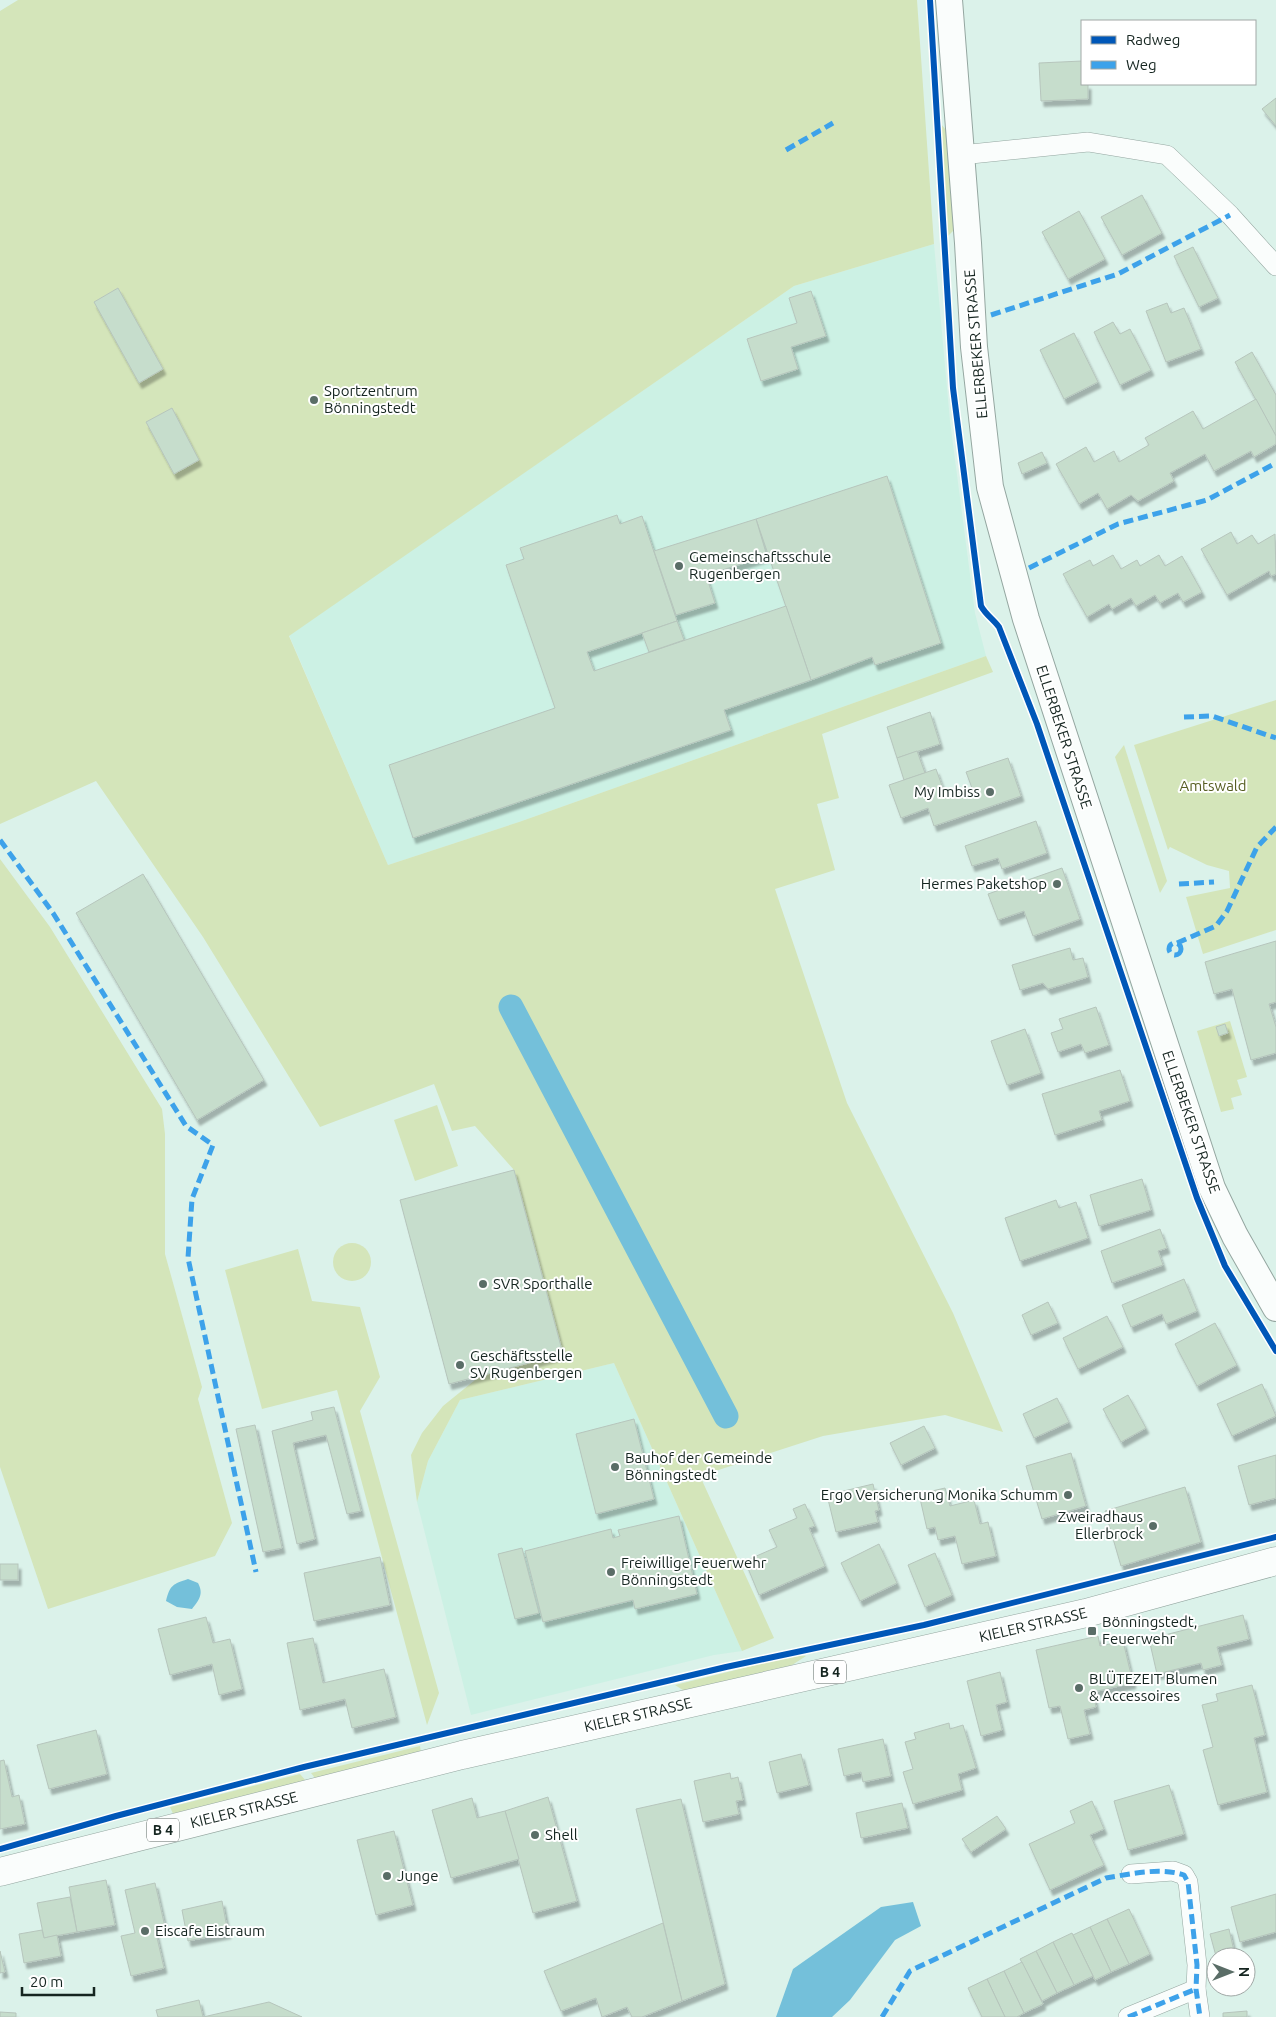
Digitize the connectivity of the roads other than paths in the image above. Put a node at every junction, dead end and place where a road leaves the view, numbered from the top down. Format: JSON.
{"nodes":[{"id":1,"x":949,"y":0,"type":"edge"},
{"id":2,"x":961,"y":147,"type":"junction"},
{"id":3,"x":1276,"y":266,"type":"edge"},
{"id":4,"x":1276,"y":1308,"type":"edge"},
{"id":5,"x":1276,"y":1561,"type":"edge"},
{"id":6,"x":0,"y":1872,"type":"edge"},
{"id":7,"x":1132,"y":1874,"type":"dead end"},
{"id":8,"x":1196,"y":1989,"type":"junction"},
{"id":9,"x":1128,"y":2017,"type":"edge"},
{"id":10,"x":1200,"y":2017,"type":"edge"}],
"edges":[{"from":1,"to":2,"type":"main road","name":"ELLERBEKER STRASSE"},
{"from":2,"to":3,"type":"street"},
{"from":2,"to":4,"type":"main road","name":"ELLERBEKER STRASSE"},
{"from":5,"to":6,"type":"main road","name":"KIELER STRASSE","number":"B 4"},
{"from":7,"to":8,"type":"street"},
{"from":8,"to":9,"type":"street"},
{"from":8,"to":10,"type":"street"}]}
